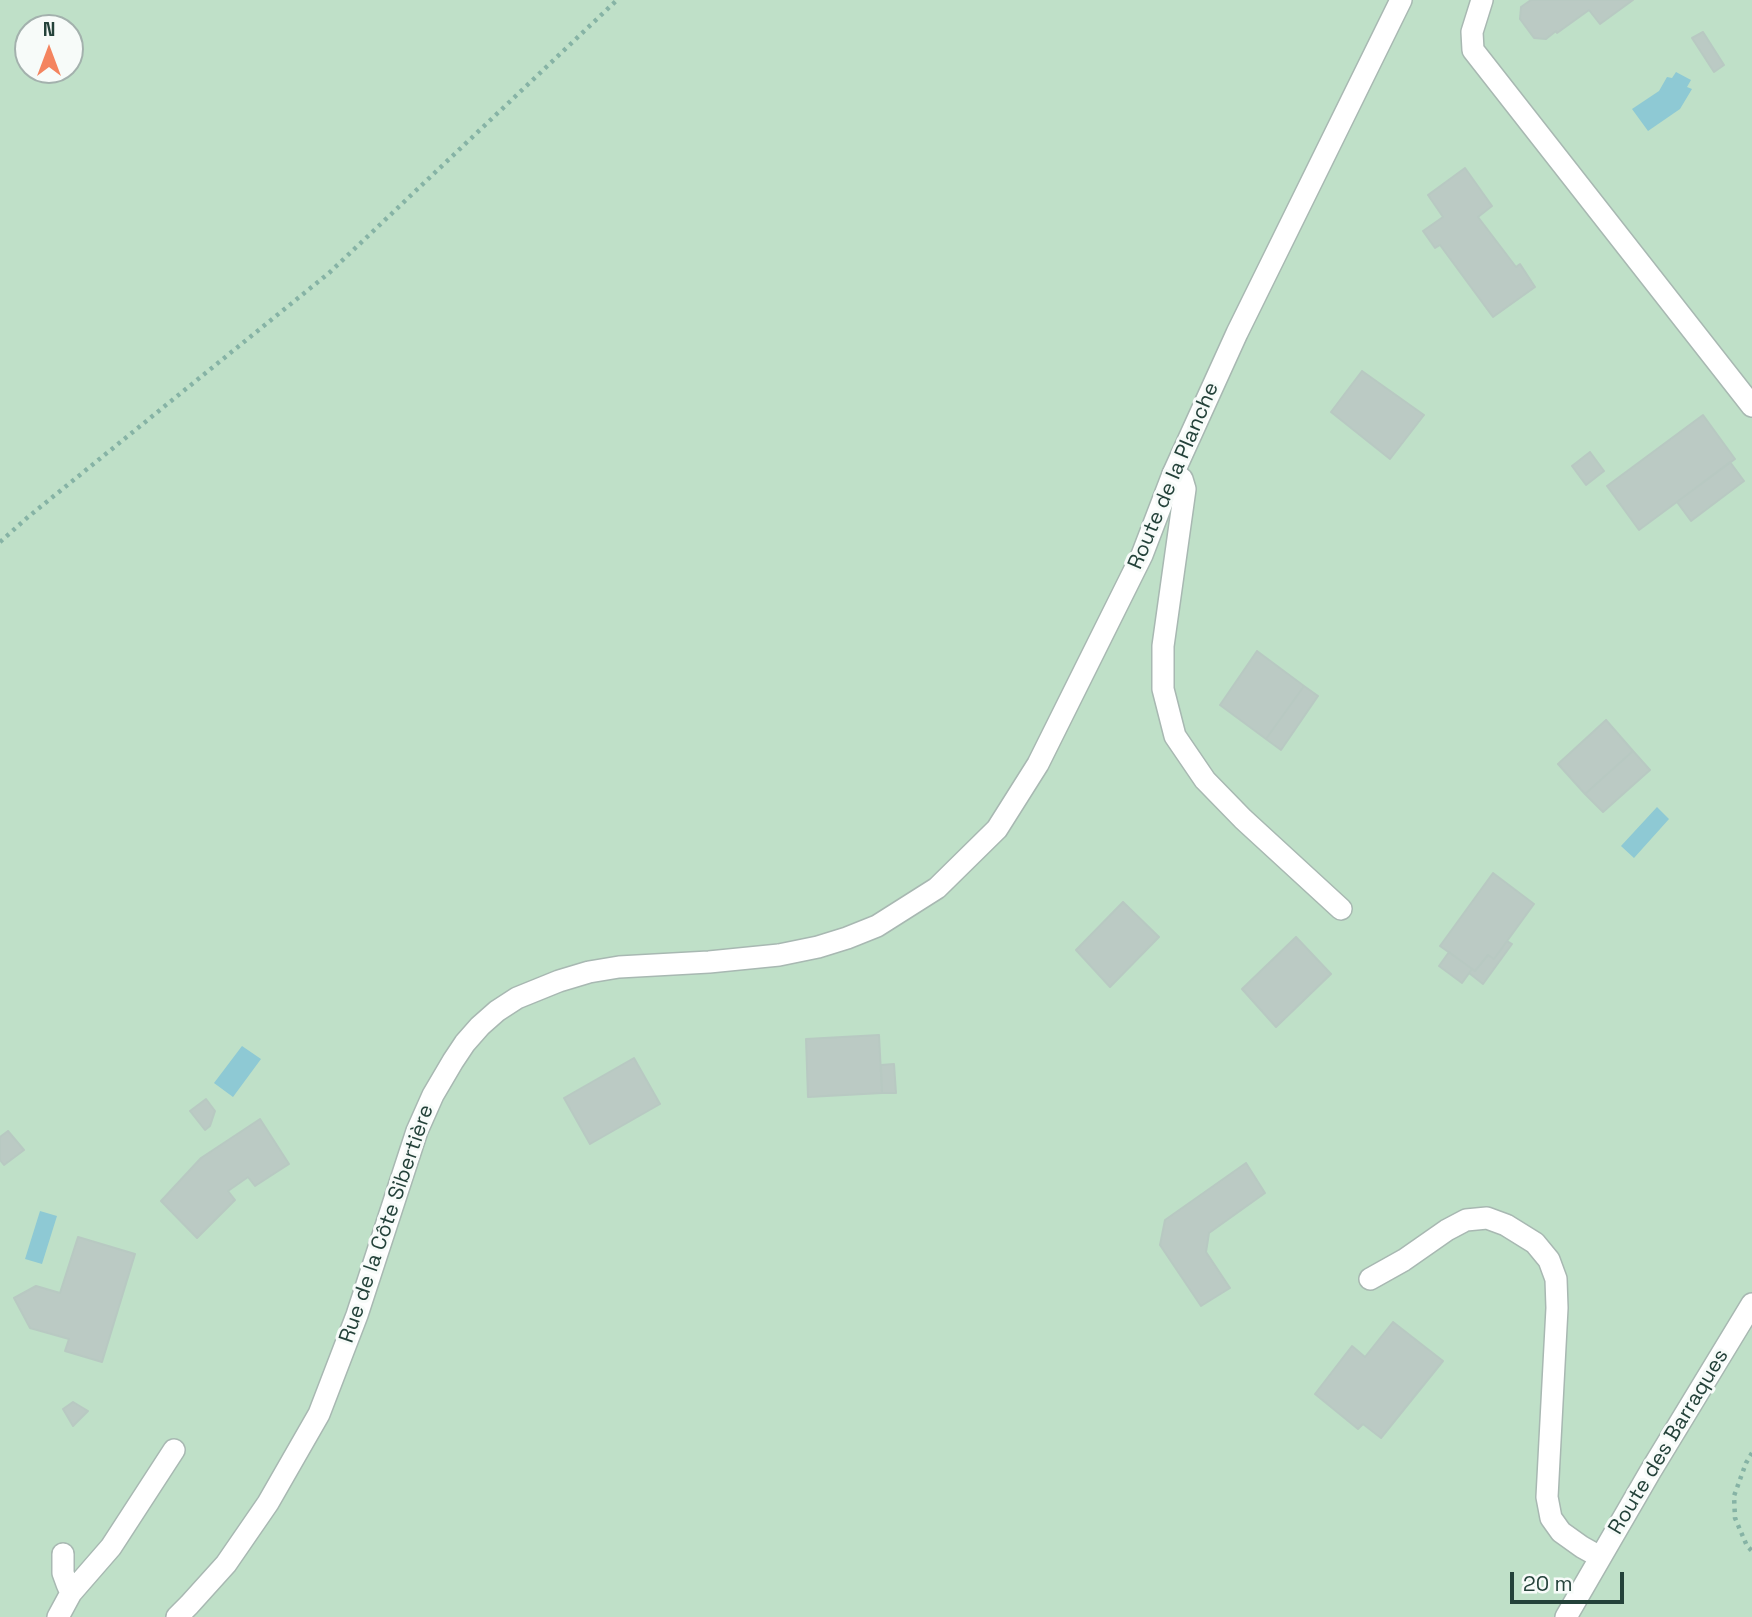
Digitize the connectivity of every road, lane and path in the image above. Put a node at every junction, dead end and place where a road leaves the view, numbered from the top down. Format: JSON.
{"nodes":[{"id":1,"x":617,"y":0,"type":"edge"},
{"id":2,"x":1401,"y":0,"type":"edge"},
{"id":3,"x":1482,"y":0,"type":"edge"},
{"id":4,"x":1752,"y":406,"type":"edge"},
{"id":5,"x":1173,"y":474,"type":"junction"},
{"id":6,"x":0,"y":542,"type":"edge"},
{"id":7,"x":1341,"y":909,"type":"dead end"},
{"id":8,"x":897,"y":914,"type":"joint"},
{"id":9,"x":1370,"y":1279,"type":"dead end"},
{"id":10,"x":1752,"y":1304,"type":"edge"},
{"id":11,"x":174,"y":1450,"type":"dead end"},
{"id":12,"x":1752,"y":1453,"type":"edge"},
{"id":13,"x":1752,"y":1551,"type":"edge"},
{"id":14,"x":64,"y":1554,"type":"dead end"},
{"id":15,"x":1600,"y":1558,"type":"junction"},
{"id":16,"x":71,"y":1593,"type":"junction"},
{"id":17,"x":58,"y":1617,"type":"edge"},
{"id":18,"x":177,"y":1617,"type":"edge"},
{"id":19,"x":1566,"y":1617,"type":"edge"}],
"edges":[{"from":1,"to":6,"type":"path"},
{"from":2,"to":5,"type":"street","name":"Route de la Planche"},
{"from":3,"to":4,"type":"street"},
{"from":5,"to":7,"type":"street"},
{"from":5,"to":8,"type":"street","name":"Route de la Planche"},
{"from":8,"to":18,"type":"street","name":"Rue de la Côte Sibertière"},
{"from":9,"to":15,"type":"street"},
{"from":10,"to":15,"type":"street","name":"Route des Barraques"},
{"from":11,"to":16,"type":"street"},
{"from":12,"to":13,"type":"path"},
{"from":14,"to":16,"type":"street"},
{"from":15,"to":19,"type":"street","name":"Route des Barraques"},
{"from":16,"to":17,"type":"street"}]}
